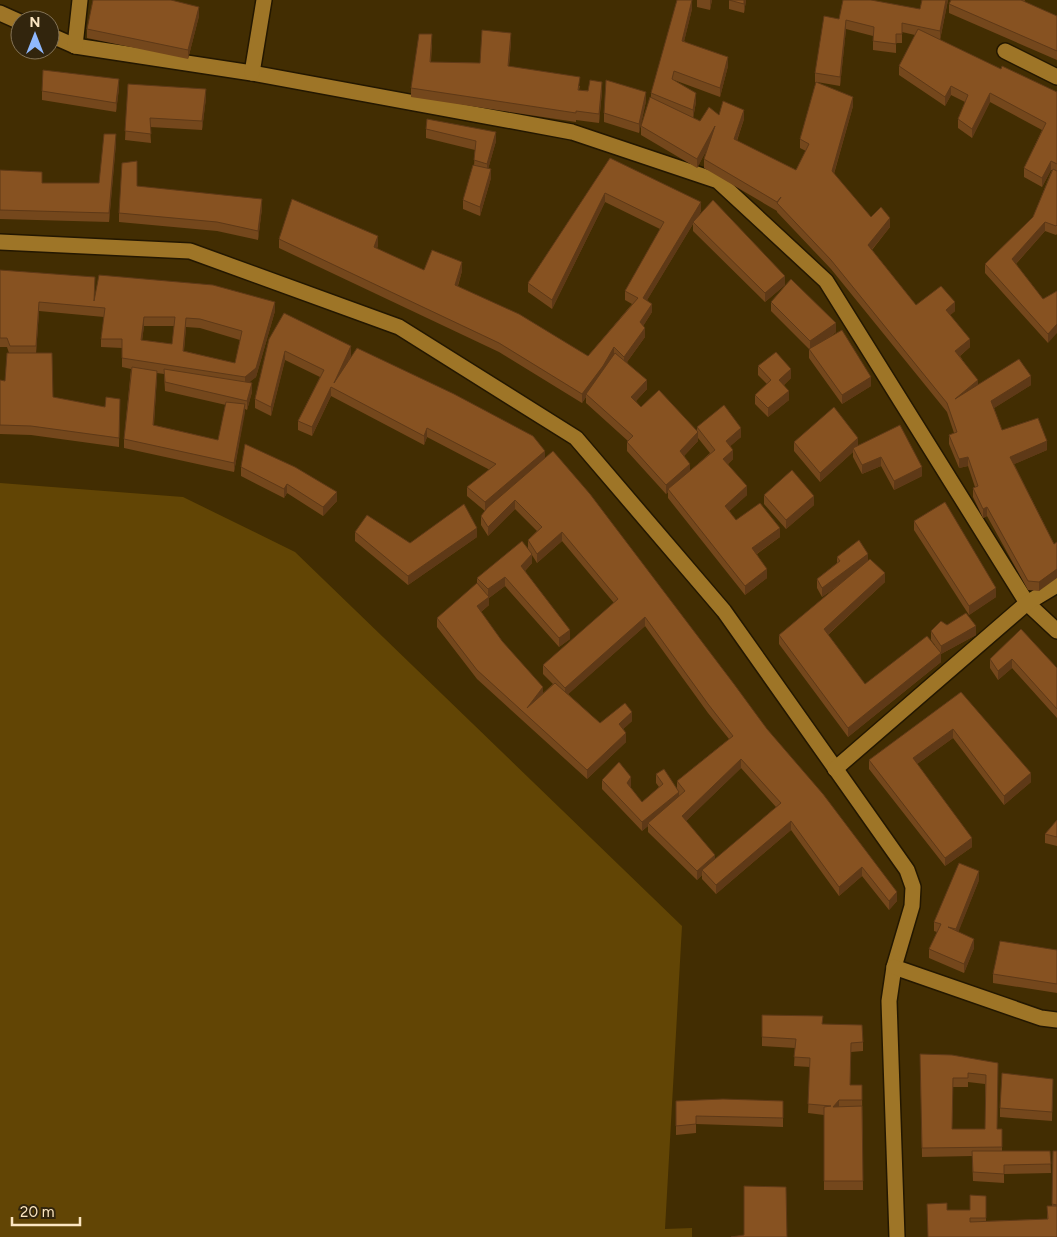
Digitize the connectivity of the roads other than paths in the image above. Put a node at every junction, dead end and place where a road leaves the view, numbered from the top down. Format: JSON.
{"nodes":[{"id":1,"x":80,"y":0,"type":"edge"},
{"id":2,"x":264,"y":0,"type":"edge"},
{"id":3,"x":60,"y":40,"type":"edge"},
{"id":4,"x":74,"y":46,"type":"junction"},
{"id":5,"x":1005,"y":51,"type":"dead end"},
{"id":6,"x":252,"y":73,"type":"junction"},
{"id":7,"x":1057,"y":77,"type":"edge"},
{"id":8,"x":0,"y":242,"type":"edge"},
{"id":9,"x":1057,"y":585,"type":"edge"},
{"id":10,"x":1027,"y":603,"type":"junction"},
{"id":11,"x":1057,"y":631,"type":"edge"},
{"id":12,"x":835,"y":769,"type":"junction"},
{"id":13,"x":894,"y":967,"type":"junction"},
{"id":14,"x":1057,"y":1020,"type":"edge"},
{"id":15,"x":898,"y":1237,"type":"edge"}],
"edges":[{"from":1,"to":4,"type":"street"},
{"from":2,"to":6,"type":"street"},
{"from":3,"to":4,"type":"street"},
{"from":4,"to":6,"type":"street"},
{"from":5,"to":7,"type":"street"},
{"from":6,"to":10,"type":"street"},
{"from":8,"to":12,"type":"street"},
{"from":9,"to":10,"type":"street"},
{"from":10,"to":11,"type":"street"},
{"from":10,"to":12,"type":"street"},
{"from":12,"to":13,"type":"street"},
{"from":13,"to":14,"type":"street"},
{"from":13,"to":15,"type":"street"}]}
